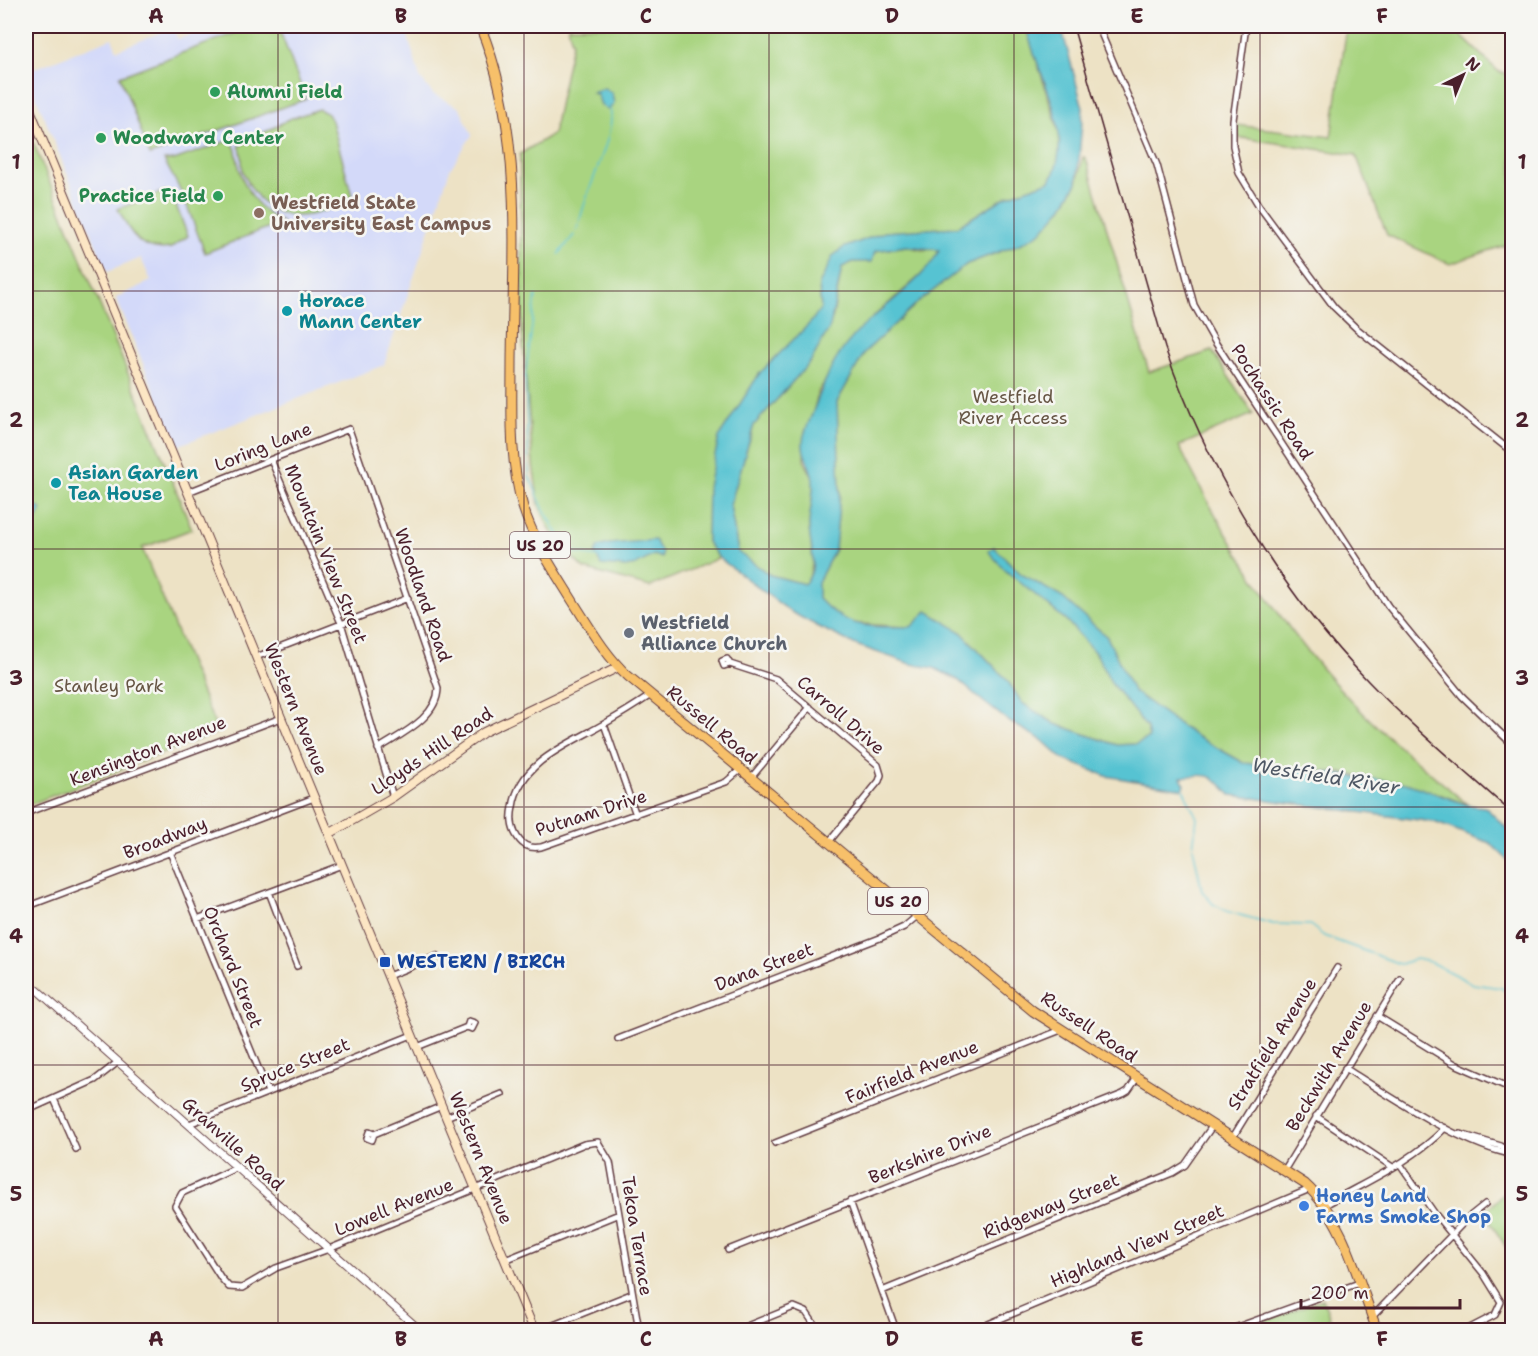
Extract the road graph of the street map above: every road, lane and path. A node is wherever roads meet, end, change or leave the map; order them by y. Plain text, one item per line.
1 (37, 26) edge
2 (480, 26) edge
3 (1098, 26) edge
4 (1246, 26) edge
5 (26, 30) edge
6 (26, 100) edge
7 (349, 429) joint
8 (1512, 452) edge
9 (271, 460) junction
10 (188, 492) junction
11 (408, 598) junction
12 (341, 623) junction
13 (256, 657) junction
14 (730, 664) dead end
15 (619, 667) junction
16 (651, 695) junction
17 (810, 707) junction
18 (281, 717) junction
19 (604, 724) junction
20 (1512, 744) edge
21 (378, 749) junction
22 (740, 770) junction
23 (750, 779) junction
24 (393, 797) junction
25 (314, 798) junction
26 (26, 813) edge
27 (636, 814) junction
28 (329, 834) junction
29 (828, 843) junction
30 (170, 852) junction
31 (342, 865) junction
32 (269, 892) junction
33 (26, 907) edge
34 (917, 916) junction
35 (197, 919) junction
36 (437, 956) dead end
37 (297, 966) dead end
38 (1337, 968) dead end
39 (388, 976) junction
40 (1400, 978) dead end
41 (26, 980) edge
42 (1377, 1016) junction
43 (467, 1027) dead end
44 (1061, 1030) junction
45 (412, 1035) junction
46 (618, 1039) dead end
47 (417, 1047) junction
48 (118, 1062) junction
49 (1345, 1068) junction
50 (1137, 1078) junction
51 (1512, 1089) edge
52 (268, 1092) junction
53 (502, 1094) dead end
54 (54, 1099) junction
55 (441, 1106) junction
56 (26, 1111) edge
57 (1316, 1116) junction
58 (446, 1117) junction
59 (189, 1124) junction
60 (1214, 1125) junction
61 (1445, 1128) junction
62 (374, 1134) dead end
63 (1460, 1134) junction
64 (1233, 1137) junction
65 (775, 1143) dead end
66 (603, 1147) joint
67 (76, 1149) dead end
68 (1400, 1164) junction
69 (1392, 1166) junction
70 (238, 1167) junction
71 (1285, 1169) junction
72 (1311, 1189) junction
73 (476, 1190) junction
74 (850, 1201) junction
75 (1485, 1204) dead end
76 (1325, 1205) junction
77 (618, 1214) junction
78 (1454, 1235) junction
79 (328, 1249) junction
80 (728, 1250) dead end
81 (505, 1260) junction
82 (1359, 1283) junction
83 (882, 1292) junction
84 (631, 1294) junction
85 (1372, 1317) junction
86 (420, 1330) edge
87 (534, 1330) edge
88 (541, 1330) edge
89 (639, 1330) edge
90 (737, 1330) edge
91 (818, 1330) edge
92 (896, 1330) edge
93 (975, 1330) edge
94 (1229, 1330) edge
95 (1377, 1330) edge
96 (1466, 1330) edge

1 - 5 street
2 - 15 main road, Russell Road / US 20
3 - 20 street, Pochassic Road
4 - 8 street
6 - 10 main road, Western Avenue
7 - 9 street, Loring Lane
7 - 11 street, Woodland Road
9 - 10 street, Loring Lane
9 - 12 street, Mountain View Street
10 - 13 main road, Western Avenue
11 - 12 street
11 - 21 street, Woodland Road
12 - 13 street
12 - 21 street, Mountain View Street
13 - 18 main road, Western Avenue
14 - 17 street, Carroll Drive
15 - 16 main road, Russell Road / US 20
15 - 24 main road, Lloyds Hill Road
16 - 19 street, Putnam Drive
16 - 22 main road, Russell Road / US 20
17 - 23 street
17 - 29 street, Carroll Drive
18 - 25 main road, Western Avenue
18 - 26 street, Kensington Avenue
19 - 27 street
19 - 27 street, Putnam Drive
21 - 24 street, Mountain View Street
22 - 23 main road, Russell Road / US 20
22 - 27 street, Putnam Drive
23 - 29 main road, Russell Road / US 20
24 - 28 main road, Lloyds Hill Road
25 - 28 main road, Western Avenue
25 - 30 street, Broadway
28 - 31 main road, Western Avenue
29 - 34 main road, Russell Road / US 20
30 - 33 street, Broadway
30 - 35 street, Orchard Street
31 - 32 street
31 - 39 main road, Western Avenue
32 - 35 street
32 - 37 street
34 - 44 main road, Russell Road / US 20
34 - 46 street, Dana Street
35 - 52 street, Orchard Street
36 - 39 street
38 - 64 street, Stratfield Avenue
39 - 45 main road, Western Avenue
40 - 42 street, Beckwith Avenue
41 - 48 street, Granville Road
42 - 49 street, Beckwith Avenue
42 - 51 street
43 - 47 street
44 - 50 main road, Russell Road / US 20
44 - 65 street, Fairfield Avenue
45 - 47 main road, Western Avenue
45 - 52 street, Spruce Street
47 - 55 main road, Western Avenue
48 - 54 street
48 - 59 street, Granville Road
49 - 57 street, Beckwith Avenue
49 - 61 street
50 - 60 main road, Russell Road / US 20
50 - 74 street, Berkshire Drive
52 - 59 street, Spruce Street
53 - 58 street
54 - 56 street
54 - 67 street
55 - 58 main road, Western Avenue
55 - 62 street
57 - 69 street
57 - 71 street, Beckwith Avenue
58 - 73 main road, Western Avenue
59 - 70 street, Granville Road
60 - 64 main road, Russell Road / US 20
60 - 83 street, Ridgeway Street
61 - 63 street
61 - 68 street
63 - 63 street
64 - 71 main road, Russell Road / US 20
66 - 73 street, Lowell Avenue
66 - 77 street, Tekoa Terrace
68 - 69 street
68 - 78 street
69 - 76 street
70 - 79 street, Granville Road
70 - 79 street, Lowell Avenue
71 - 72 main road, Russell Road / US 20
72 - 76 main road, Russell Road / US 20
72 - 93 street, Highland View Street
73 - 79 street, Lowell Avenue
73 - 81 main road, Western Avenue
74 - 80 street, Berkshire Drive
74 - 83 street
75 - 78 street
76 - 82 main road, US 20
77 - 81 street
77 - 84 street, Tekoa Terrace
78 - 85 street
78 - 96 street
79 - 86 street, Granville Road
81 - 87 main road, Western Avenue
82 - 85 main road, US 20
82 - 94 street
83 - 92 street
84 - 88 street
84 - 89 street, Tekoa Terrace
85 - 95 main road, US 20
90 - 91 street

